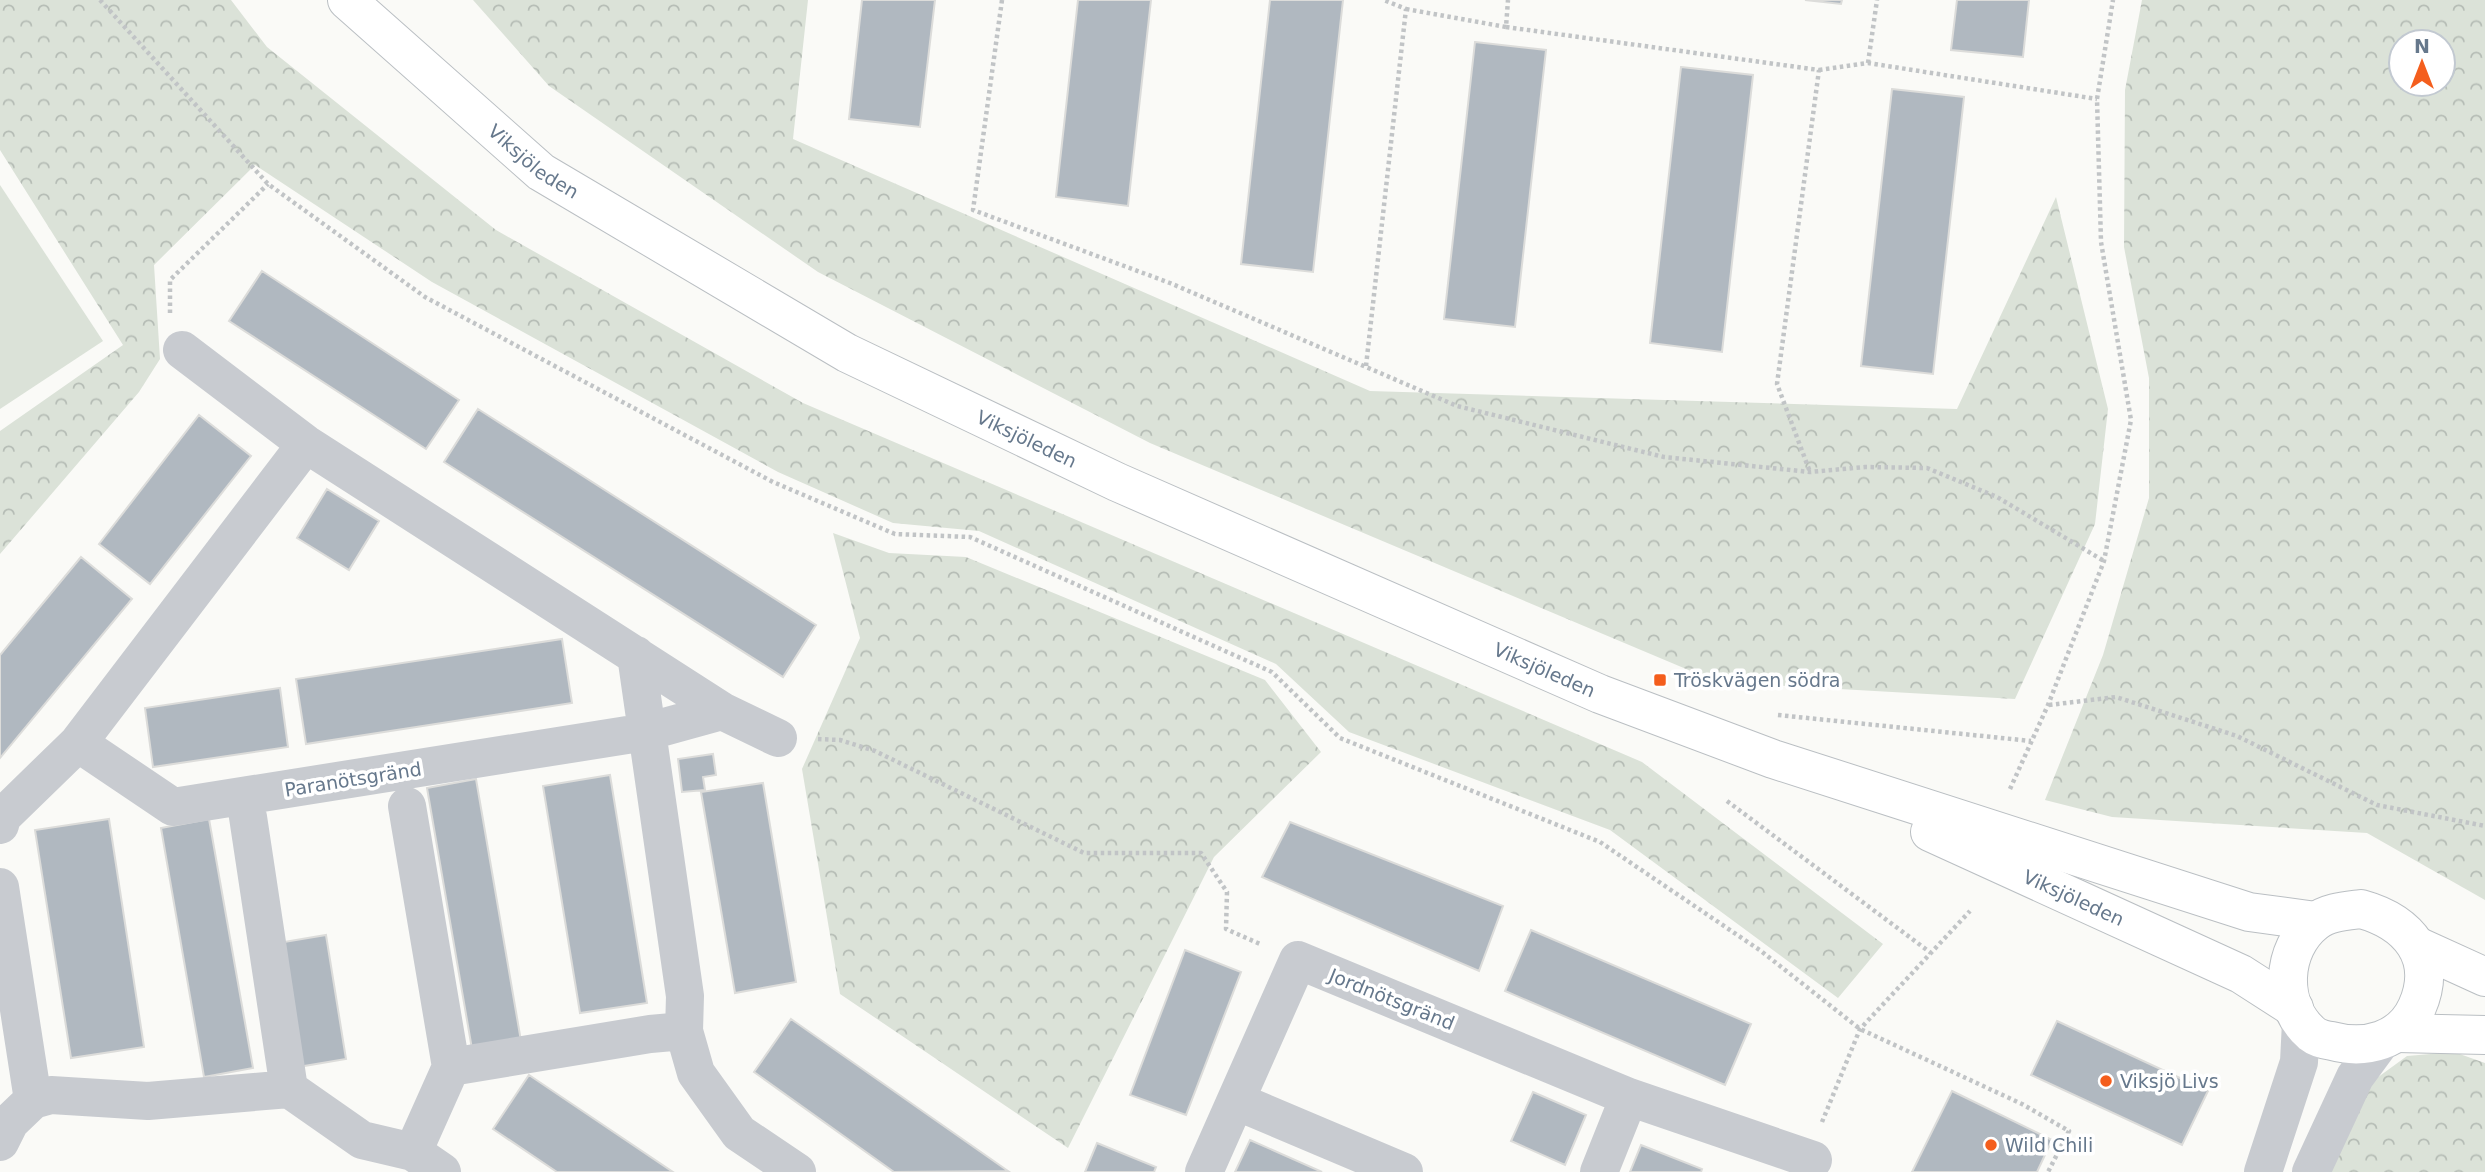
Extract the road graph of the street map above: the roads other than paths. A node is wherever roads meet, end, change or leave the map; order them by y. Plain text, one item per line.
1 (347, 0) edge
2 (182, 350) road end
3 (306, 444) junction
4 (636, 654) junction
5 (723, 711) junction
6 (646, 732) junction
7 (778, 738) road end
8 (78, 743) junction
9 (1773, 759) junction
10 (407, 806) dead end
11 (248, 817) dead end
12 (0, 825) edge
13 (0, 887) edge
14 (2316, 921) junction
15 (2417, 946) junction
16 (2485, 977) edge
17 (2298, 1015) junction
18 (684, 1031) junction
19 (2485, 1035) edge
20 (2388, 1038) junction
21 (13, 1058) edge
22 (451, 1067) junction
23 (289, 1089) junction
24 (1629, 1097) junction
25 (33, 1100) junction
26 (1236, 1101) junction
27 (0, 1142) edge
28 (1813, 1160) road end
29 (427, 1162) edge
30 (0, 1168) edge
31 (6, 1172) edge
32 (797, 1172) edge
33 (1204, 1172) edge
34 (1404, 1172) edge
35 (1598, 1172) edge
36 (2263, 1172) edge
37 (2311, 1172) edge

1 - 9 main road, Viksjöleden
2 - 3 street
3 - 4 street
3 - 8 street
4 - 5 street
4 - 6 street
5 - 6 street, Paranötsgränd
5 - 7 street
6 - 8 street, Paranötsgränd
6 - 18 street
8 - 12 street
9 - 14 main road, Viksjöleden
9 - 17 main road, Viksjöleden
10 - 22 street, Paranötsgränd
11 - 23 street
13 - 21 street
14 - 15 main road
14 - 17 main road
15 - 16 main road
15 - 20 main road
17 - 20 main road
17 - 36 street
18 - 22 street
18 - 32 street
19 - 20 main road
20 - 37 street
21 - 25 street
22 - 29 street
23 - 25 street
23 - 29 street
24 - 26 street, Jordnötsgränd
24 - 28 street, Jordnötsgränd
24 - 35 street
25 - 27 street
26 - 33 street
26 - 34 street
30 - 31 street

